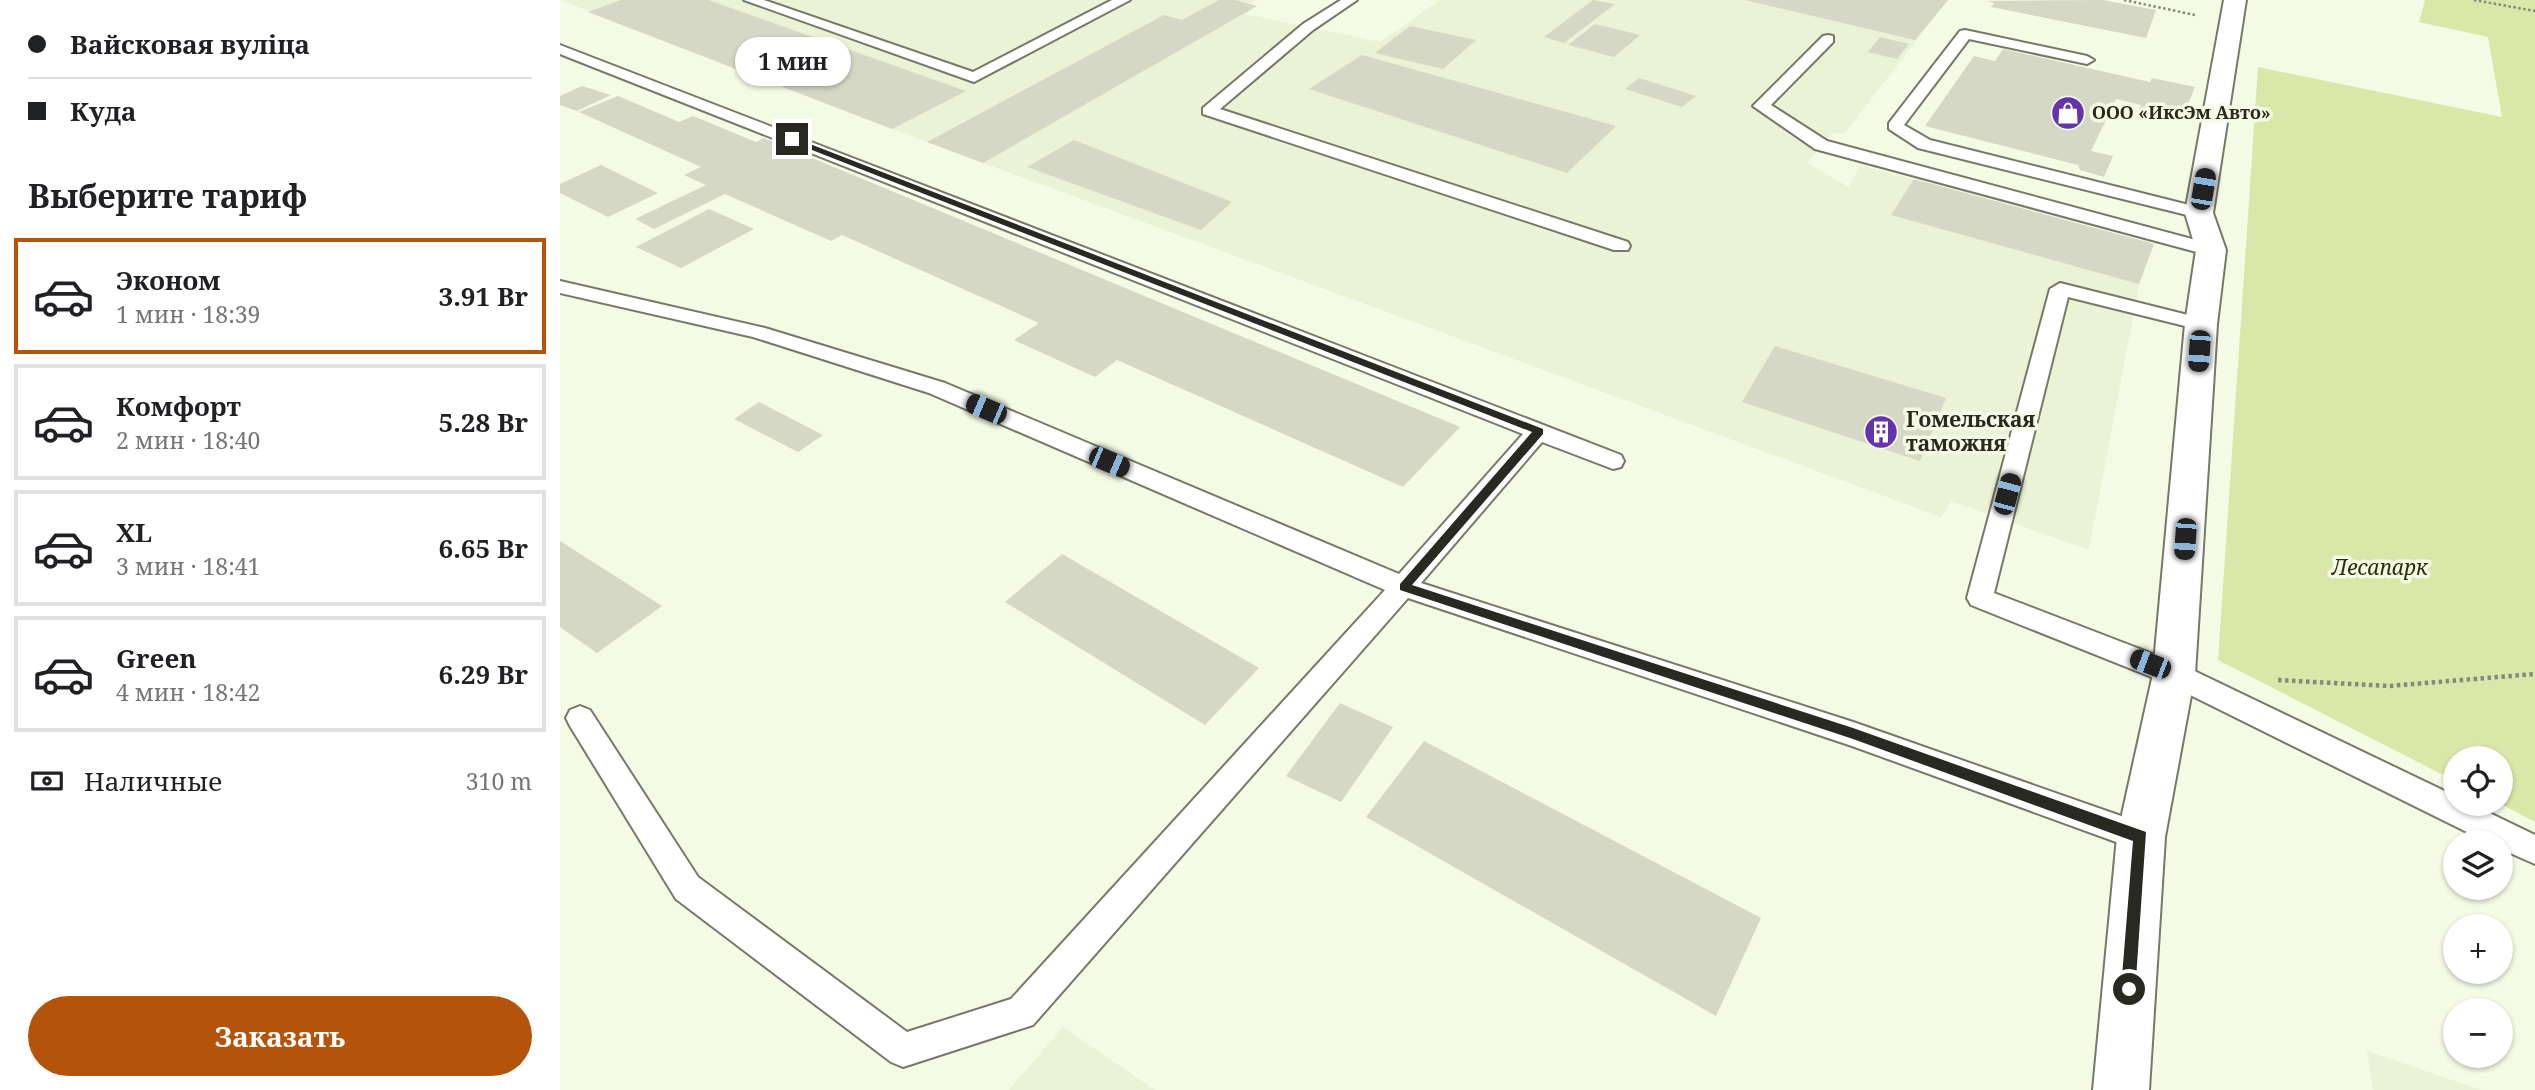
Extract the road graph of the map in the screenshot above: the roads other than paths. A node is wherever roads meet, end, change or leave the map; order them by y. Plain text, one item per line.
1 (751, 0) edge
2 (1123, 0) edge
3 (1350, 0) edge
4 (2233, 11) edge
5 (1828, 38) dead end
6 (560, 49) edge
7 (2087, 60) dead end
8 (2199, 213) junction
9 (1621, 246) dead end
10 (2211, 250) junction
11 (560, 287) edge
12 (2201, 324) junction
13 (1539, 431) junction
14 (1613, 461) dead end
15 (1404, 587) junction
16 (2174, 674) junction
17 (580, 718) dead end
18 (2141, 837) junction
19 (2535, 850) edge
20 (2121, 1090) edge

1 - 2 lane
3 - 9 lane
4 - 8 street
5 - 10 lane
6 - 13 lane
7 - 8 lane
8 - 10 street
10 - 12 street
11 - 15 lane
12 - 16 street
12 - 16 lane
13 - 14 lane
13 - 15 lane
15 - 17 lane
15 - 18 lane
16 - 18 street
16 - 19 lane
18 - 20 street

